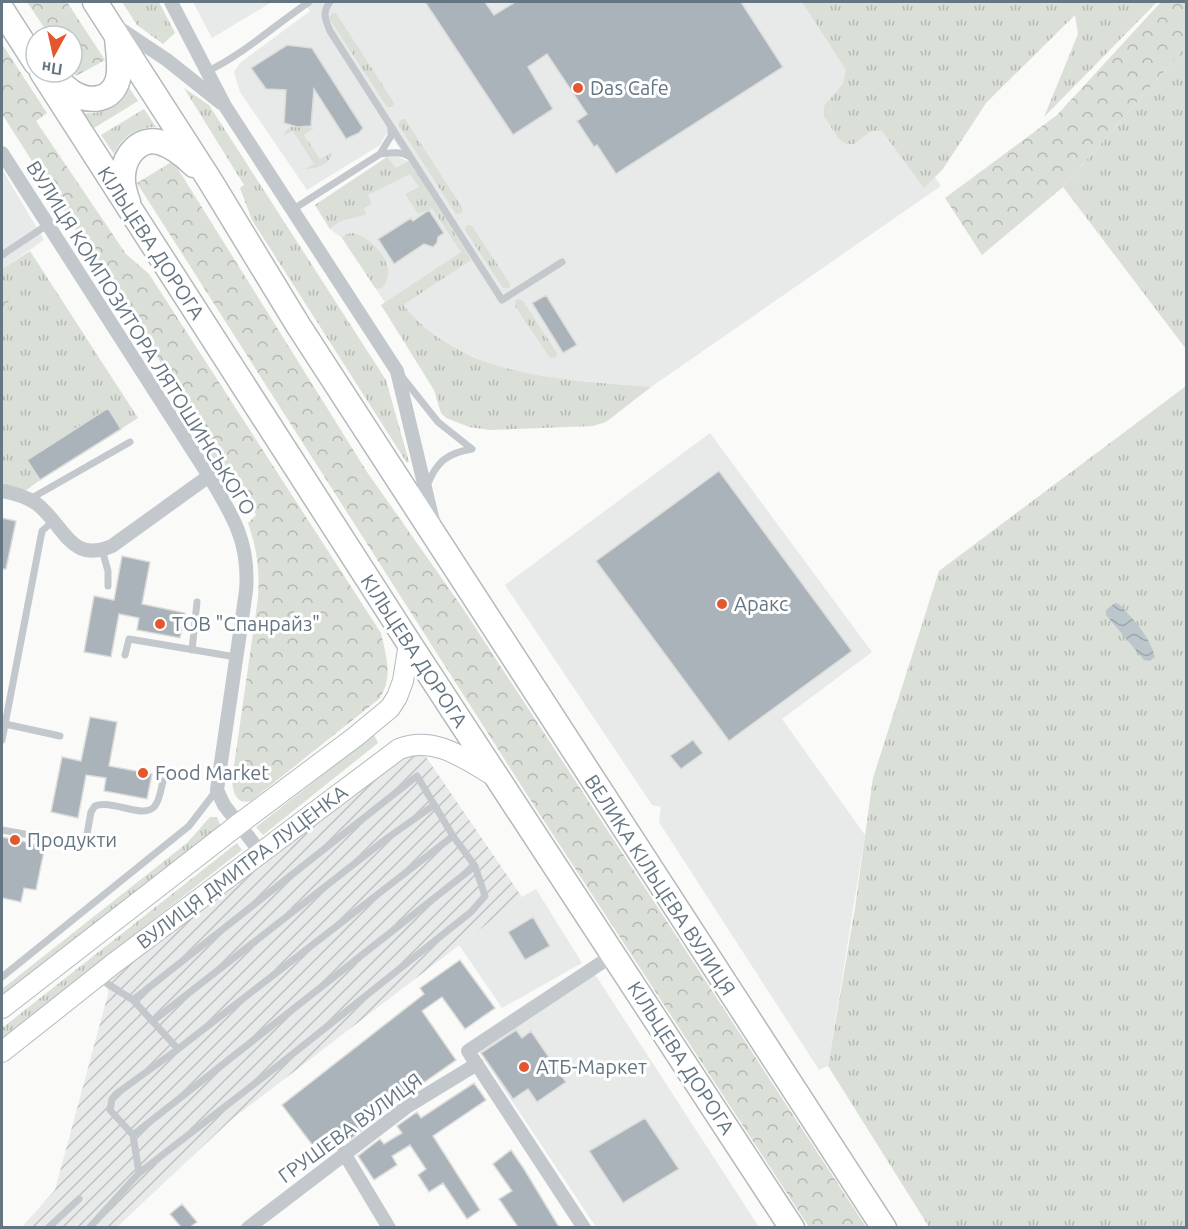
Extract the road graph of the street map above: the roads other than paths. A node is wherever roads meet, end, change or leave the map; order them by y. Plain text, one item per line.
1 (171, 2) edge
2 (309, 2) edge
3 (330, 2) edge
4 (2, 10) edge
5 (106, 18) edge
6 (24, 44) edge
7 (208, 71) junction
8 (50, 84) edge
9 (63, 84) edge
10 (225, 106) junction
11 (391, 127) junction
12 (2, 153) edge
13 (380, 154) junction
14 (411, 157) junction
15 (209, 179) junction
16 (292, 210) junction
17 (134, 218) junction
18 (47, 225) junction
19 (2, 255) edge
20 (562, 262) dead end
21 (397, 371) junction
22 (130, 442) dead end
23 (209, 476) junction
24 (2, 491) edge
25 (425, 491) junction
26 (30, 499) junction
27 (53, 521) junction
28 (438, 541) junction
29 (102, 550) junction
30 (108, 586) dead end
31 (197, 603) dead end
32 (409, 643) junction
33 (192, 650) junction
34 (126, 655) dead end
35 (236, 657) junction
36 (4, 724) junction
37 (60, 736) dead end
38 (2, 740) edge
39 (496, 777) junction
40 (163, 780) dead end
41 (217, 790) junction
42 (434, 805) junction
43 (239, 824) junction
44 (2, 830) edge
45 (453, 836) junction
46 (261, 853) junction
47 (475, 866) junction
48 (613, 955) junction
49 (2, 977) edge
50 (97, 977) junction
51 (133, 1000) junction
52 (2, 1008) edge
53 (153, 1021) junction
54 (178, 1049) junction
55 (2, 1052) edge
56 (477, 1064) junction
57 (133, 1135) junction
58 (344, 1154) junction
59 (138, 1173) junction
60 (79, 1199) dead end
61 (48, 1227) edge
62 (89, 1227) edge
63 (248, 1227) edge
64 (389, 1227) edge
65 (584, 1227) edge
66 (792, 1227) edge
67 (884, 1227) edge

1 - 7 street
2 - 7 lane
3 - 11 lane
4 - 6 highway, КІЛЬЦЕВА ДОРОГА
5 - 9 highway
5 - 10 street
5 - 15 highway
7 - 10 street
8 - 17 highway, КІЛЬЦЕВА ДОРОГА
10 - 16 street
11 - 13 lane
11 - 14 lane
12 - 18 street, ВУЛИЦЯ КОМПОЗИТОРА ЛЯТОШИНСЬКОГО
13 - 14 lane
13 - 16 lane
14 - 20 lane
15 - 17 highway
15 - 28 highway
16 - 21 street
17 - 32 highway, КІЛЬЦЕВА ДОРОГА
18 - 19 lane
18 - 23 street, ВУЛИЦЯ КОМПОЗИТОРА ЛЯТОШИНСЬКОГО
21 - 25 street
21 - 25 lane
22 - 26 lane
23 - 29 street
23 - 35 street, ВУЛИЦЯ КОМПОЗИТОРА ЛЯТОШИНСЬКОГО
24 - 26 street
25 - 28 street
26 - 27 street
27 - 29 street
27 - 36 lane
28 - 67 highway, ВЕЛИКА КІЛЬЦЕВА ВУЛИЦЯ
29 - 30 lane
31 - 33 lane
32 - 39 highway, КІЛЬЦЕВА ДОРОГА
32 - 43 main road, ВУЛИЦЯ ДМИТРА ЛУЦЕНКА
33 - 34 lane
33 - 35 lane
35 - 41 street, ВУЛИЦЯ КОМПОЗИТОРА ЛЯТОШИНСЬКОГО
36 - 37 lane
36 - 38 lane
39 - 46 main road, ВУЛИЦЯ ДМИТРА ЛУЦЕНКА
39 - 48 highway, КІЛЬЦЕВА ДОРОГА
40 - 44 lane
41 - 43 street
41 - 49 lane
42 - 45 lane
42 - 51 lane
42 - 53 lane
43 - 46 street
43 - 52 main road, ВУЛИЦЯ ДМИТРА ЛУЦЕНКА
45 - 47 lane
45 - 54 lane
46 - 50 main road, ВУЛИЦЯ ДМИТРА ЛУЦЕНКА
47 - 57 lane
47 - 59 lane
48 - 56 street
48 - 66 highway, КІЛЬЦЕВА ДОРОГА
50 - 51 lane
50 - 55 main road, ВУЛИЦЯ ДМИТРА ЛУЦЕНКА
51 - 53 lane
53 - 54 lane
54 - 57 lane
56 - 58 street, ГРУШЕВА ВУЛИЦЯ
56 - 65 street
57 - 59 lane
58 - 63 street, ГРУШЕВА ВУЛИЦЯ
58 - 64 street
59 - 62 lane
60 - 61 lane

